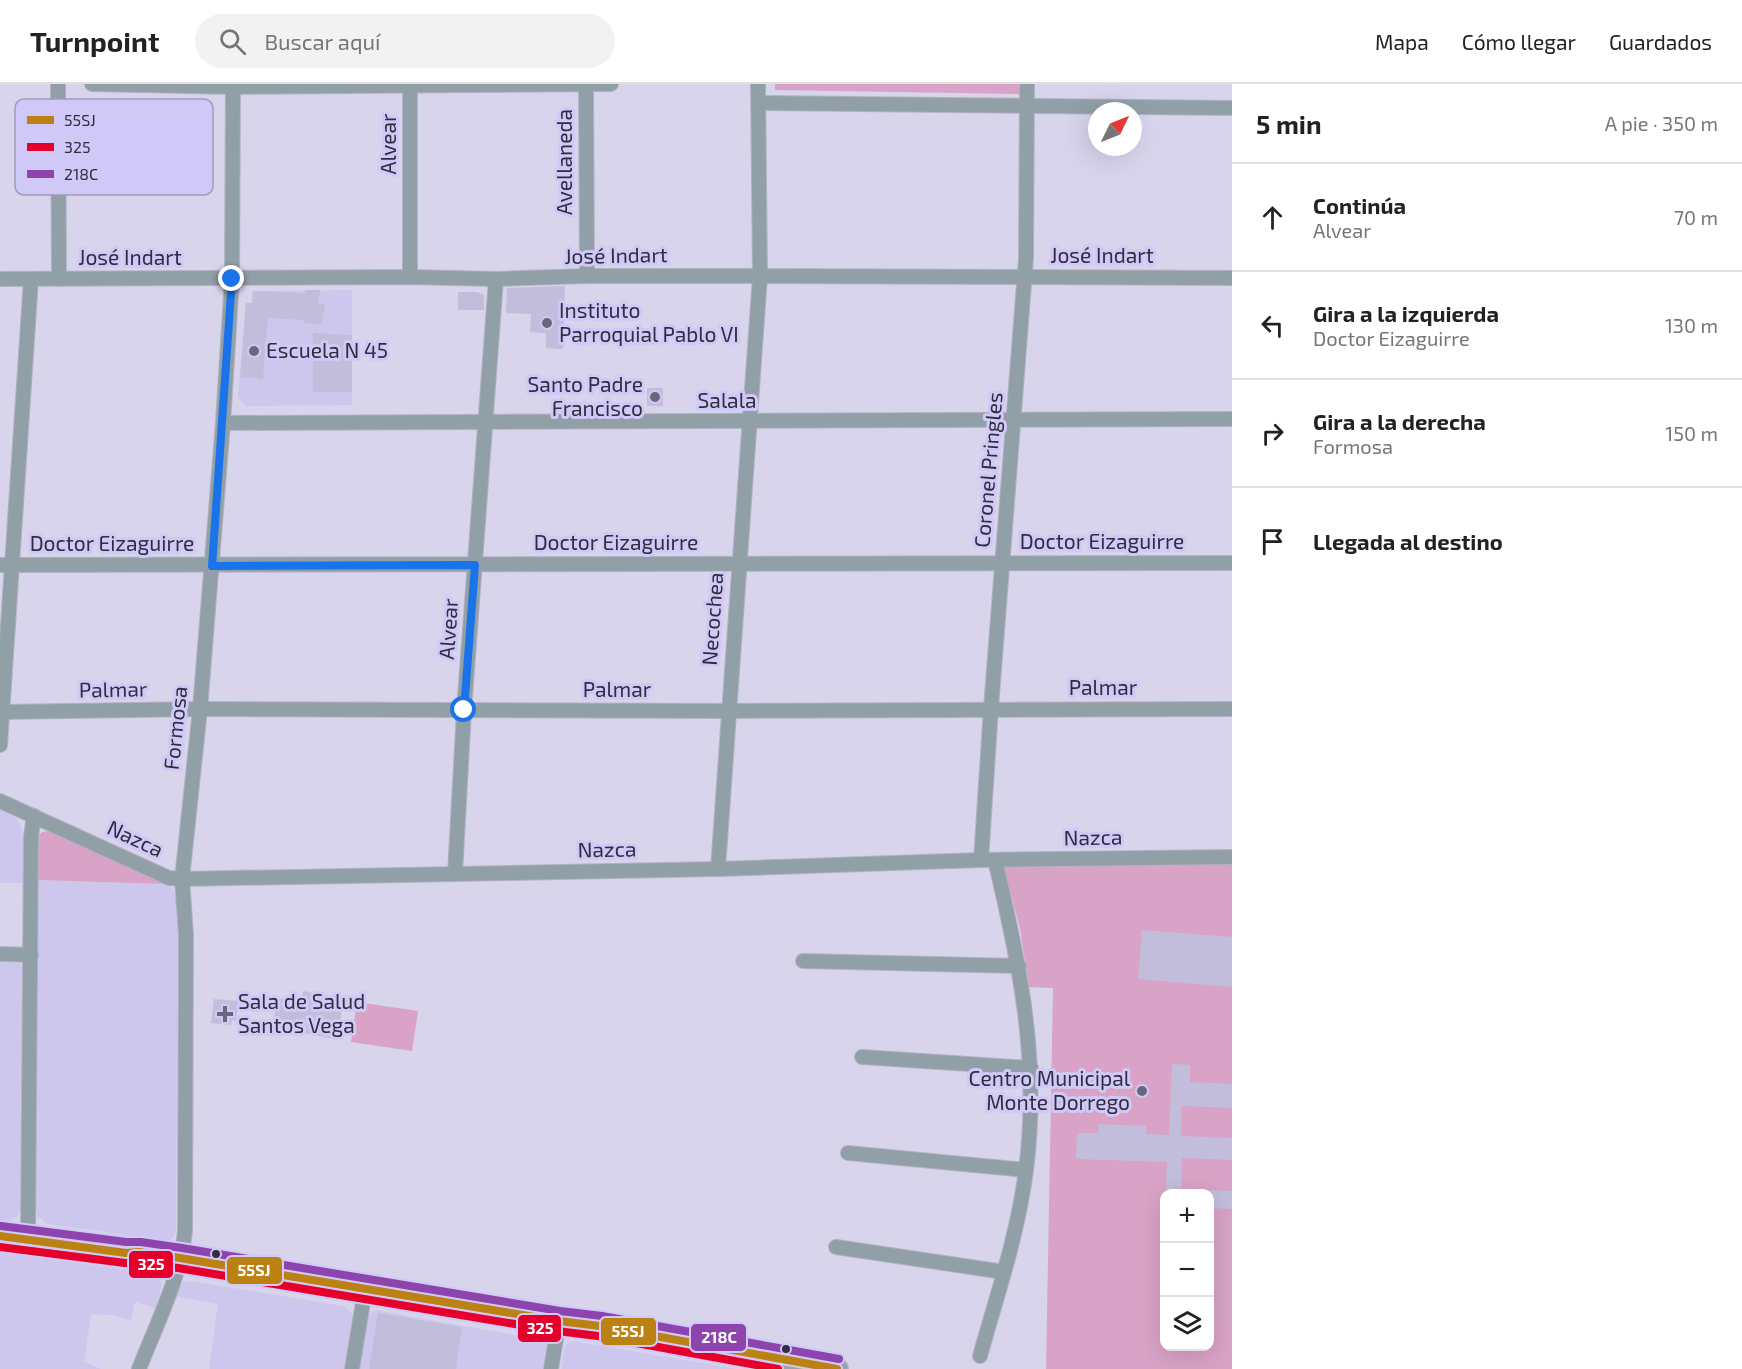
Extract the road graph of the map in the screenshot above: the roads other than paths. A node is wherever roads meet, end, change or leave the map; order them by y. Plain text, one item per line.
1 (58, 84) edge
2 (92, 84) edge
3 (410, 84) edge
4 (586, 84) edge
5 (611, 84) edge
6 (758, 84) edge
7 (1027, 84) edge
8 (233, 85) edge
9 (58, 99) edge
10 (759, 103) junction
11 (1027, 104) junction
12 (1232, 108) edge
13 (59, 195) edge
14 (587, 276) junction
15 (760, 276) junction
16 (411, 277) junction
17 (1025, 277) junction
18 (1232, 278) edge
19 (0, 279) edge
20 (31, 279) junction
21 (59, 279) junction
22 (232, 279) junction
23 (496, 279) junction
24 (1232, 419) edge
25 (1014, 420) junction
26 (486, 421) junction
27 (751, 422) junction
28 (223, 423) junction
29 (1232, 562) edge
30 (738, 563) junction
31 (1002, 563) junction
32 (6, 565) edge
33 (475, 565) junction
34 (212, 566) junction
35 (991, 708) junction
36 (200, 709) junction
37 (1232, 709) edge
38 (464, 710) junction
39 (728, 711) junction
40 (2, 712) junction
41 (0, 745) edge
42 (0, 801) edge
43 (34, 816) junction
44 (1232, 857) edge
45 (988, 860) junction
46 (718, 869) junction
47 (455, 874) junction
48 (182, 879) junction
49 (0, 954) edge
50 (31, 955) junction
51 (803, 961) dead end
52 (1019, 966) junction
53 (862, 1057) dead end
54 (1031, 1068) junction
55 (848, 1153) dead end
56 (1026, 1170) junction
57 (0, 1236) edge
58 (28, 1240) junction
59 (836, 1247) dead end
60 (180, 1258) junction
61 (1004, 1272) junction
62 (365, 1290) junction
63 (559, 1321) junction
64 (980, 1356) dead end
65 (756, 1362) edge
66 (139, 1369) edge
67 (352, 1369) edge
68 (551, 1369) edge
69 (837, 1369) edge

1 - 9 street
2 - 8 street
3 - 4 street
3 - 8 street
3 - 16 street, Alvear
4 - 5 street
4 - 14 street, Avellaneda
6 - 10 street, Necochea
7 - 11 street, Coronel Pringles
8 - 22 street, Formosa
10 - 11 street
10 - 15 street, Necochea
11 - 12 street
11 - 17 street, Coronel Pringles
13 - 21 street
14 - 15 street, José Indart
14 - 23 street, José Indart
15 - 17 street, José Indart
15 - 27 street, Necochea
16 - 22 street, José Indart
16 - 23 street, José Indart
17 - 18 street, José Indart
17 - 25 street, Coronel Pringles
19 - 20 street, José Indart
20 - 21 street, José Indart
20 - 32 street
21 - 22 street, José Indart
22 - 28 street, Formosa
23 - 26 street, Alvear
24 - 25 street, Salala
25 - 27 street, Salala
25 - 31 street, Coronel Pringles
26 - 27 street, Salala
26 - 28 street, Salala
26 - 33 street, Alvear
27 - 30 street, Necochea
28 - 34 street, Formosa
29 - 31 street, Doctor Eizaguirre
30 - 31 street, Doctor Eizaguirre
30 - 33 street, Doctor Eizaguirre
30 - 39 street, Necochea
31 - 35 street, Coronel Pringles
32 - 34 street, Doctor Eizaguirre
32 - 40 street
33 - 34 street, Doctor Eizaguirre
33 - 38 street, Alvear
34 - 36 street, Formosa
35 - 37 street, Palmar
35 - 39 street, Palmar
35 - 45 street, Coronel Pringles
36 - 38 street, Palmar
36 - 40 street, Palmar
36 - 48 street, Formosa
38 - 39 street, Palmar
38 - 47 street, Alvear
39 - 46 street, Necochea
40 - 41 street
42 - 43 street, Nazca
43 - 48 street, Nazca
43 - 50 street
44 - 45 street, Nazca
45 - 46 street, Nazca
45 - 52 street, Coronel Pringles
46 - 47 street, Nazca
47 - 48 street, Nazca
48 - 60 street, Formosa
49 - 50 street
50 - 58 street
51 - 52 street
52 - 54 street, Coronel Pringles
53 - 54 street
54 - 56 street, Coronel Pringles
55 - 56 street
56 - 61 street, Coronel Pringles
57 - 58 highway
58 - 60 highway
59 - 61 street
60 - 62 highway
60 - 66 street, Formosa
61 - 64 street, Coronel Pringles
62 - 63 highway
62 - 67 street
63 - 65 highway
63 - 68 street
65 - 69 highway

